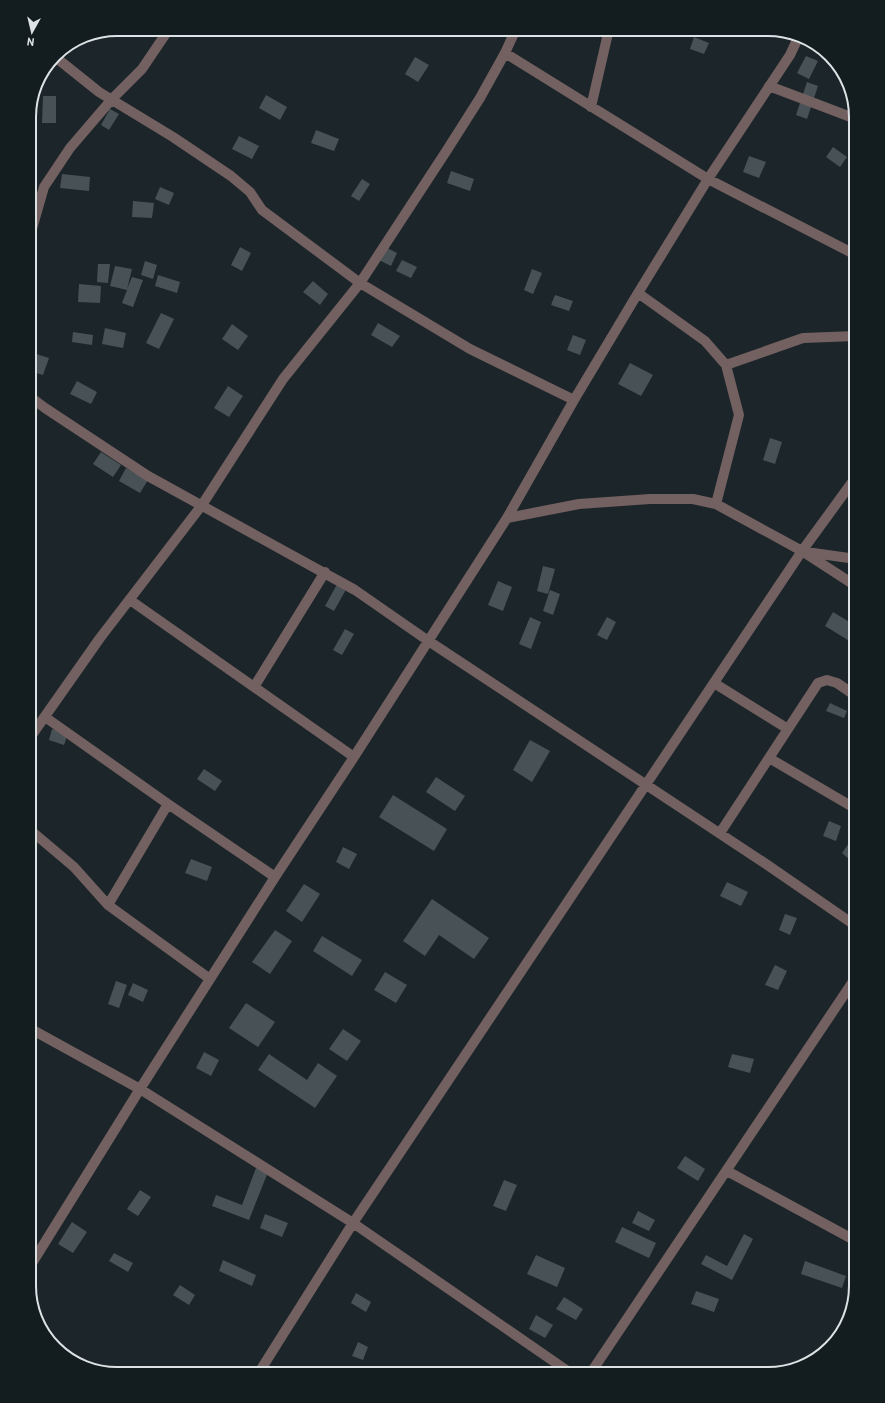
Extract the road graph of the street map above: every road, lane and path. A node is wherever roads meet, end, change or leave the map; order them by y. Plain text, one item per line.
1 (164, 36) edge
2 (513, 36) edge
3 (607, 36) edge
4 (796, 41) edge
5 (505, 53) junction
6 (60, 60) edge
7 (769, 86) junction
8 (112, 99) junction
9 (591, 107) junction
10 (849, 116) edge
11 (708, 179) junction
12 (36, 202) edge
13 (849, 251) edge
14 (360, 283) junction
15 (638, 293) junction
16 (849, 336) edge
17 (726, 365) junction
18 (574, 400) junction
19 (36, 401) edge
20 (849, 486) edge
21 (716, 504) junction
22 (202, 505) junction
23 (507, 518) junction
24 (802, 551) junction
25 (849, 558) edge
26 (325, 572) junction
27 (849, 581) edge
28 (130, 600) junction
29 (427, 640) junction
30 (714, 683) junction
31 (254, 687) junction
32 (849, 691) edge
33 (45, 717) junction
34 (36, 729) edge
35 (788, 729) junction
36 (354, 757) junction
37 (769, 758) junction
38 (646, 784) junction
39 (168, 804) junction
40 (849, 805) edge
41 (720, 833) junction
42 (36, 835) edge
43 (275, 877) junction
44 (108, 904) junction
45 (849, 921) edge
46 (210, 979) junction
47 (849, 988) edge
48 (36, 1032) edge
49 (140, 1090) junction
50 (727, 1171) junction
51 (353, 1223) junction
52 (849, 1237) edge
53 (36, 1257) edge
54 (262, 1367) edge
55 (562, 1367) edge
56 (595, 1367) edge

1 - 8 street
2 - 5 street
3 - 9 street
4 - 7 street
5 - 9 street
5 - 14 street
6 - 8 street
7 - 10 street
7 - 11 street
8 - 12 street
8 - 14 street
9 - 11 street
11 - 13 street
11 - 15 street
14 - 18 street
14 - 22 street
15 - 17 street
15 - 18 street
16 - 17 street
17 - 21 street
18 - 23 street
19 - 22 street
20 - 24 street
21 - 23 street
21 - 24 street
22 - 26 street
22 - 28 street
23 - 29 street
24 - 25 street
24 - 27 street
24 - 30 street
26 - 29 street
26 - 31 street
28 - 31 street
28 - 33 street
29 - 36 street
29 - 38 street
30 - 35 street
30 - 38 street
31 - 36 street
32 - 35 street
33 - 34 street
33 - 39 street
35 - 37 street
36 - 43 street
37 - 40 street
37 - 41 street
38 - 41 street
38 - 51 street
39 - 43 street
39 - 44 street
41 - 45 street
42 - 44 street
43 - 46 street
44 - 46 street
46 - 49 street
47 - 50 street
48 - 49 street
49 - 51 street
49 - 53 street
50 - 52 street
50 - 56 street
51 - 54 street
51 - 55 street

